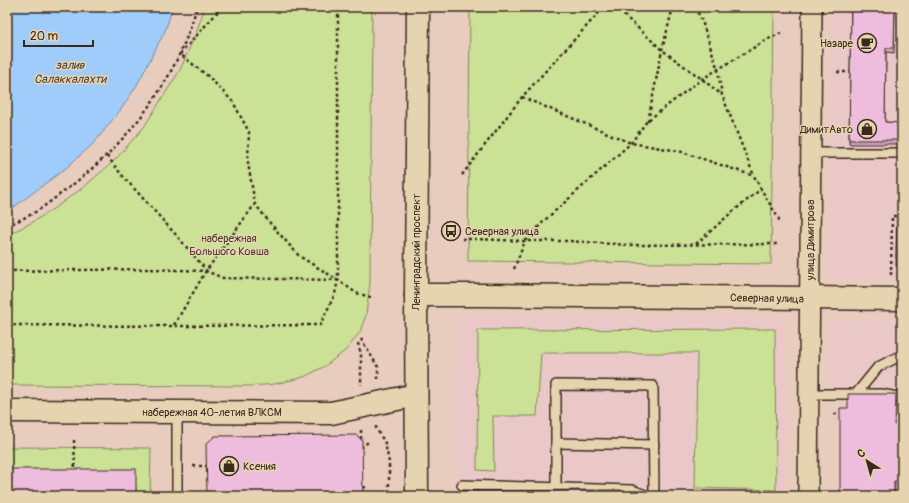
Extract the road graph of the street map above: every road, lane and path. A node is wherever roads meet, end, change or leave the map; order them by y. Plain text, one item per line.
1 (197, 7) edge
2 (222, 7) edge
3 (338, 7) edge
4 (418, 7) edge
5 (604, 7) edge
6 (614, 7) edge
7 (673, 7) edge
8 (695, 7) edge
9 (812, 7) edge
10 (781, 33) dead end
11 (662, 50) junction
12 (180, 54) junction
13 (718, 70) junction
14 (837, 72) dead end
15 (850, 72) edge
16 (702, 79) junction
17 (722, 95) junction
18 (522, 97) junction
19 (647, 121) junction
20 (631, 143) junction
21 (811, 153) junction
22 (902, 153) edge
23 (107, 156) junction
24 (462, 175) dead end
25 (754, 176) junction
26 (761, 189) junction
27 (255, 204) junction
28 (902, 216) edge
29 (780, 221) dead end
30 (7, 226) edge
31 (462, 239) dead end
32 (525, 241) junction
33 (780, 244) dead end
34 (696, 245) junction
35 (514, 269) dead end
36 (7, 271) edge
37 (206, 271) junction
38 (891, 275) dead end
39 (338, 280) junction
40 (416, 295) junction
41 (374, 298) dead end
42 (810, 299) junction
43 (902, 299) edge
44 (7, 325) edge
45 (174, 326) junction
46 (902, 355) edge
47 (809, 394) junction
48 (856, 394) junction
49 (416, 395) junction
50 (902, 398) edge
51 (7, 411) edge
52 (177, 412) junction
53 (834, 414) dead end
54 (848, 415) edge
55 (74, 440) dead end
56 (368, 442) dead end
57 (556, 443) junction
58 (654, 445) junction
59 (359, 450) edge
60 (195, 466) dead end
61 (206, 466) edge
62 (75, 478) edge
63 (462, 485) dead end
64 (363, 487) edge
65 (556, 487) junction
66 (369, 488) dead end
67 (178, 496) edge
68 (417, 496) edge
69 (648, 496) edge
70 (654, 496) edge
71 (808, 496) edge

1 - 12 path
2 - 12 path
3 - 39 path
4 - 40 main road, Ленинградский проспект
5 - 18 path
6 - 11 path
7 - 11 path
8 - 13 path
9 - 21 street, улица Димитрова
10 - 13 path
11 - 16 path
11 - 19 path
12 - 23 path
12 - 27 path
13 - 16 path
13 - 17 path
14 - 15 path
16 - 17 path
16 - 19 path
17 - 25 path
18 - 20 path
18 - 24 path
19 - 20 path
20 - 25 path
20 - 32 path
21 - 22 lane
21 - 42 street, улица Димитрова
23 - 30 path
23 - 37 path
25 - 26 path
26 - 29 path
26 - 34 path
27 - 37 path
27 - 39 path
28 - 38 path
31 - 32 path
32 - 34 path
32 - 35 path
33 - 34 path
36 - 37 path
37 - 39 path
37 - 45 path
39 - 41 path
39 - 45 path
40 - 42 main road, Северная улица
40 - 49 main road, Ленинградский проспект
42 - 43 main road, Северная улица
42 - 47 street, улица Димитрова
44 - 45 path
46 - 48 lane
47 - 48 lane
47 - 71 street, улица Димитрова
48 - 50 lane
49 - 52 main road, набережная 40-летия ВЛКСМ
49 - 68 main road, Ленинградский проспект
51 - 52 main road, набережная 40-летия ВЛКСМ
52 - 67 lane
53 - 54 path
55 - 62 path
56 - 59 path
57 - 58 lane
57 - 58 lane
57 - 65 lane
58 - 70 lane
60 - 61 path
63 - 65 lane
64 - 66 path
65 - 69 lane

